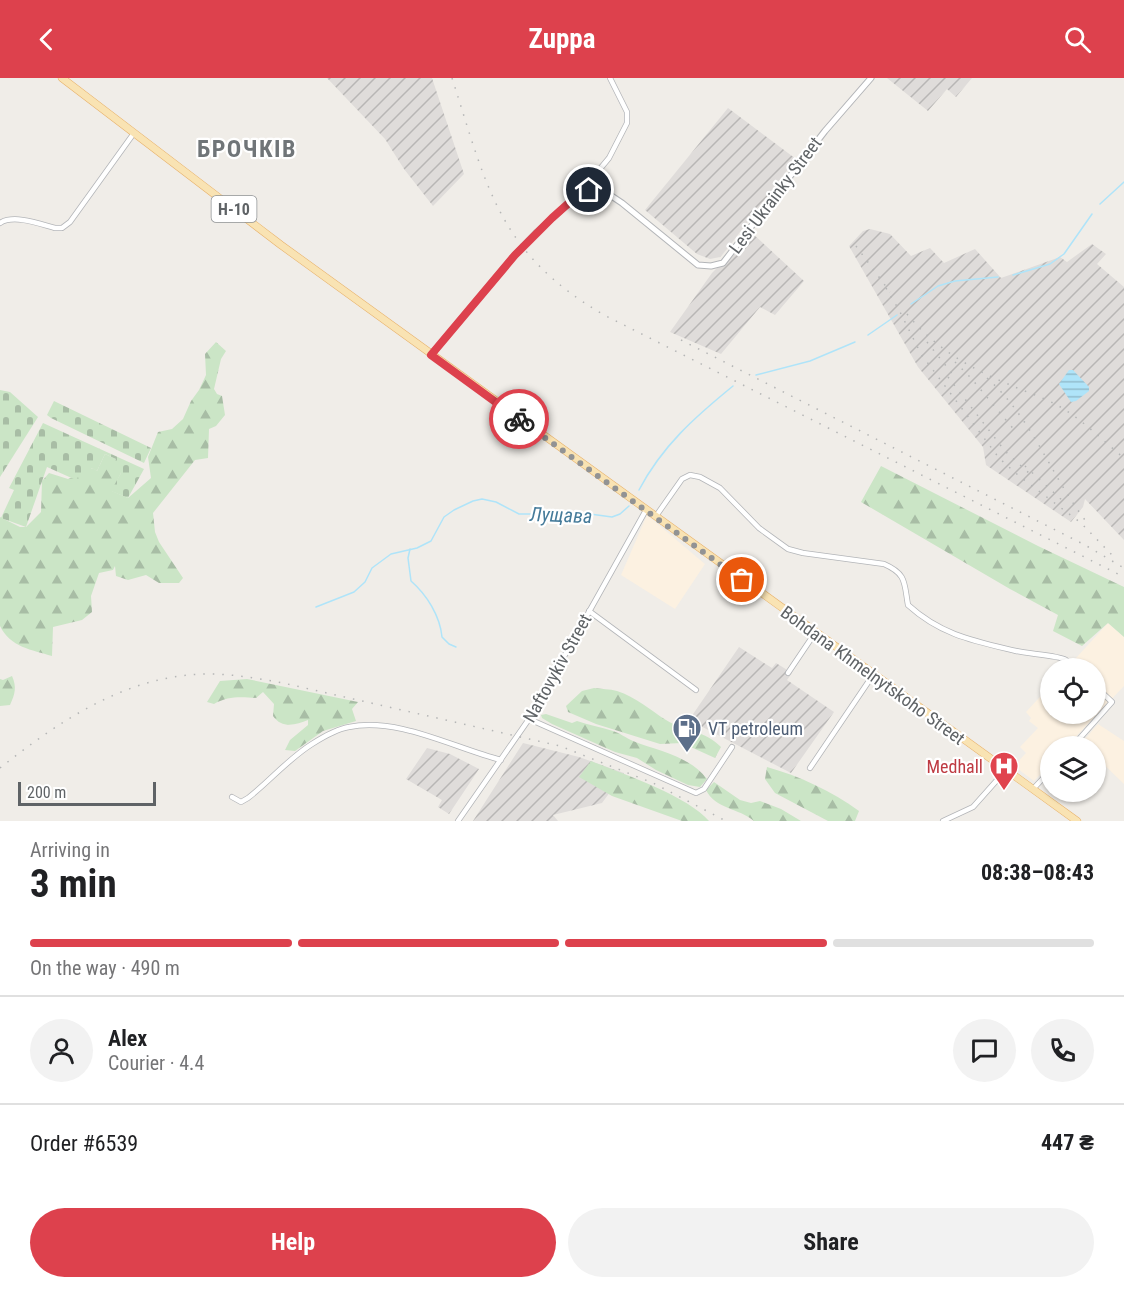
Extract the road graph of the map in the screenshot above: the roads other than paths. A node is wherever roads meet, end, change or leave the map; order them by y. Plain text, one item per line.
1 (62, 78) edge
2 (610, 78) edge
3 (871, 78) edge
4 (134, 133) junction
5 (589, 190) junction
6 (0, 223) edge
7 (431, 355) junction
8 (646, 510) junction
9 (656, 516) junction
10 (589, 611) junction
11 (815, 633) junction
12 (1064, 658) edge
13 (788, 673) dead end
14 (873, 675) junction
15 (696, 690) dead end
16 (1106, 696) edge
17 (1106, 709) edge
18 (529, 719) junction
19 (1092, 724) edge
20 (1082, 736) edge
21 (732, 747) dead end
22 (501, 760) junction
23 (810, 768) dead end
24 (1006, 770) junction
25 (1040, 782) edge
26 (1033, 789) junction
27 (232, 797) dead end
28 (458, 821) edge
29 (943, 821) edge
30 (1077, 821) edge

1 - 4 main road, Н-10
2 - 5 street
3 - 5 street, Lesi Ukrainky Street
4 - 6 street
4 - 7 main road, Bohdana Khmelnytskoho Street / Н-10
5 - 7 street, bridge
7 - 8 main road, Bohdana Khmelnytskoho Street / Н-10
8 - 9 main road, Bohdana Khmelnytskoho Street / Н-10
8 - 10 street, Naftovykiv Street
9 - 11 main road, Bohdana Khmelnytskoho Street / Н-10
9 - 12 street
10 - 15 street
10 - 18 street, Naftovykiv Street
11 - 13 street
11 - 14 main road, Bohdana Khmelnytskoho Street / Н-10
14 - 23 street
14 - 24 main road, Bohdana Khmelnytskoho Street / Н-10
16 - 17 street
18 - 21 street
18 - 22 street, Naftovykiv Street
19 - 20 street
22 - 27 street
22 - 28 street, Naftovykiv Street
24 - 26 main road, Bohdana Khmelnytskoho Street / Н-10
24 - 29 street
25 - 26 street
26 - 30 main road, Bohdana Khmelnytskoho Street / Н-10

